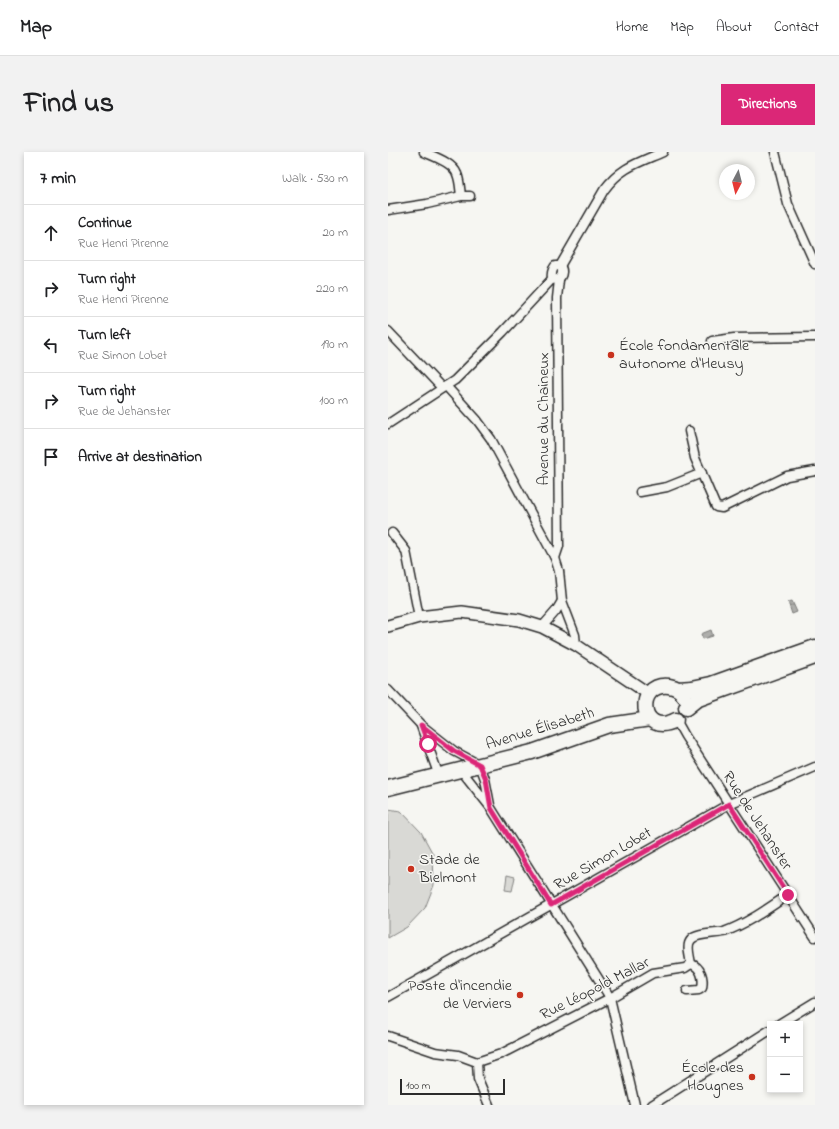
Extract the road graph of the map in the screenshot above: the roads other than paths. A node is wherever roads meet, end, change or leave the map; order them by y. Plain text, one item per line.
1 (424, 152) edge
2 (663, 152) edge
3 (775, 152) edge
4 (441, 155) edge
5 (461, 196) junction
6 (470, 196) dead end
7 (388, 210) edge
8 (815, 264) edge
9 (556, 279) junction
10 (388, 331) edge
11 (815, 337) edge
12 (712, 341) dead end
13 (444, 387) junction
14 (388, 424) edge
15 (689, 431) dead end
16 (815, 471) edge
17 (702, 473) junction
18 (640, 492) dead end
19 (392, 533) dead end
20 (555, 558) junction
21 (562, 601) junction
22 (419, 617) junction
23 (388, 626) edge
24 (542, 627) junction
25 (576, 645) junction
26 (815, 647) edge
27 (815, 657) edge
28 (678, 688) junction
29 (388, 690) edge
30 (647, 698) junction
31 (650, 720) junction
32 (676, 720) joint
33 (421, 725) junction
34 (609, 725) junction
35 (480, 765) junction
36 (815, 767) edge
37 (461, 770) junction
38 (439, 776) junction
39 (388, 788) edge
40 (729, 804) junction
41 (491, 808) junction
42 (788, 895) junction
43 (551, 905) junction
44 (815, 937) edge
45 (691, 964) junction
46 (687, 991) dead end
47 (388, 997) edge
48 (610, 998) junction
49 (815, 1002) edge
50 (784, 1021) edge
51 (767, 1032) edge
52 (388, 1036) edge
53 (478, 1062) junction
54 (489, 1105) edge
55 (635, 1105) edge
56 (652, 1105) edge

1 - 4 street
2 - 9 street
3 - 8 street
4 - 5 street
5 - 6 street
5 - 7 street
9 - 13 street
9 - 20 street, Avenue du Chaineux
10 - 13 street
11 - 12 street
13 - 14 street
13 - 20 street
15 - 17 street
16 - 17 street
17 - 18 street
19 - 22 street
20 - 21 street
21 - 24 street
21 - 25 street
22 - 23 street
22 - 24 street
24 - 25 street
25 - 30 street
26 - 28 highway
27 - 28 highway
28 - 30 highway, Avenue Élisabeth
29 - 33 street
30 - 31 highway
30 - 34 highway, Avenue Élisabeth
31 - 32 highway, Avenue Élisabeth
31 - 34 highway, Avenue Élisabeth
32 - 40 street, Rue de Jehanster
33 - 35 street
33 - 38 street
34 - 35 highway, Avenue Élisabeth
35 - 37 highway, Avenue Élisabeth
35 - 41 street
36 - 40 street, Rue Simon Lobet
37 - 38 highway, Avenue Élisabeth
37 - 41 street
38 - 39 highway, Avenue Élisabeth
40 - 42 street, Rue de Jehanster
40 - 43 street, Rue Simon Lobet
41 - 43 street
42 - 44 street, Rue de Jehanster
42 - 45 street
43 - 47 street, Rue Simon Lobet
43 - 48 street
45 - 46 street
45 - 48 street, Rue Léopold Mallar
48 - 53 street, Rue Léopold Mallar
48 - 55 street
49 - 50 street
51 - 56 street
52 - 53 street
53 - 54 street

